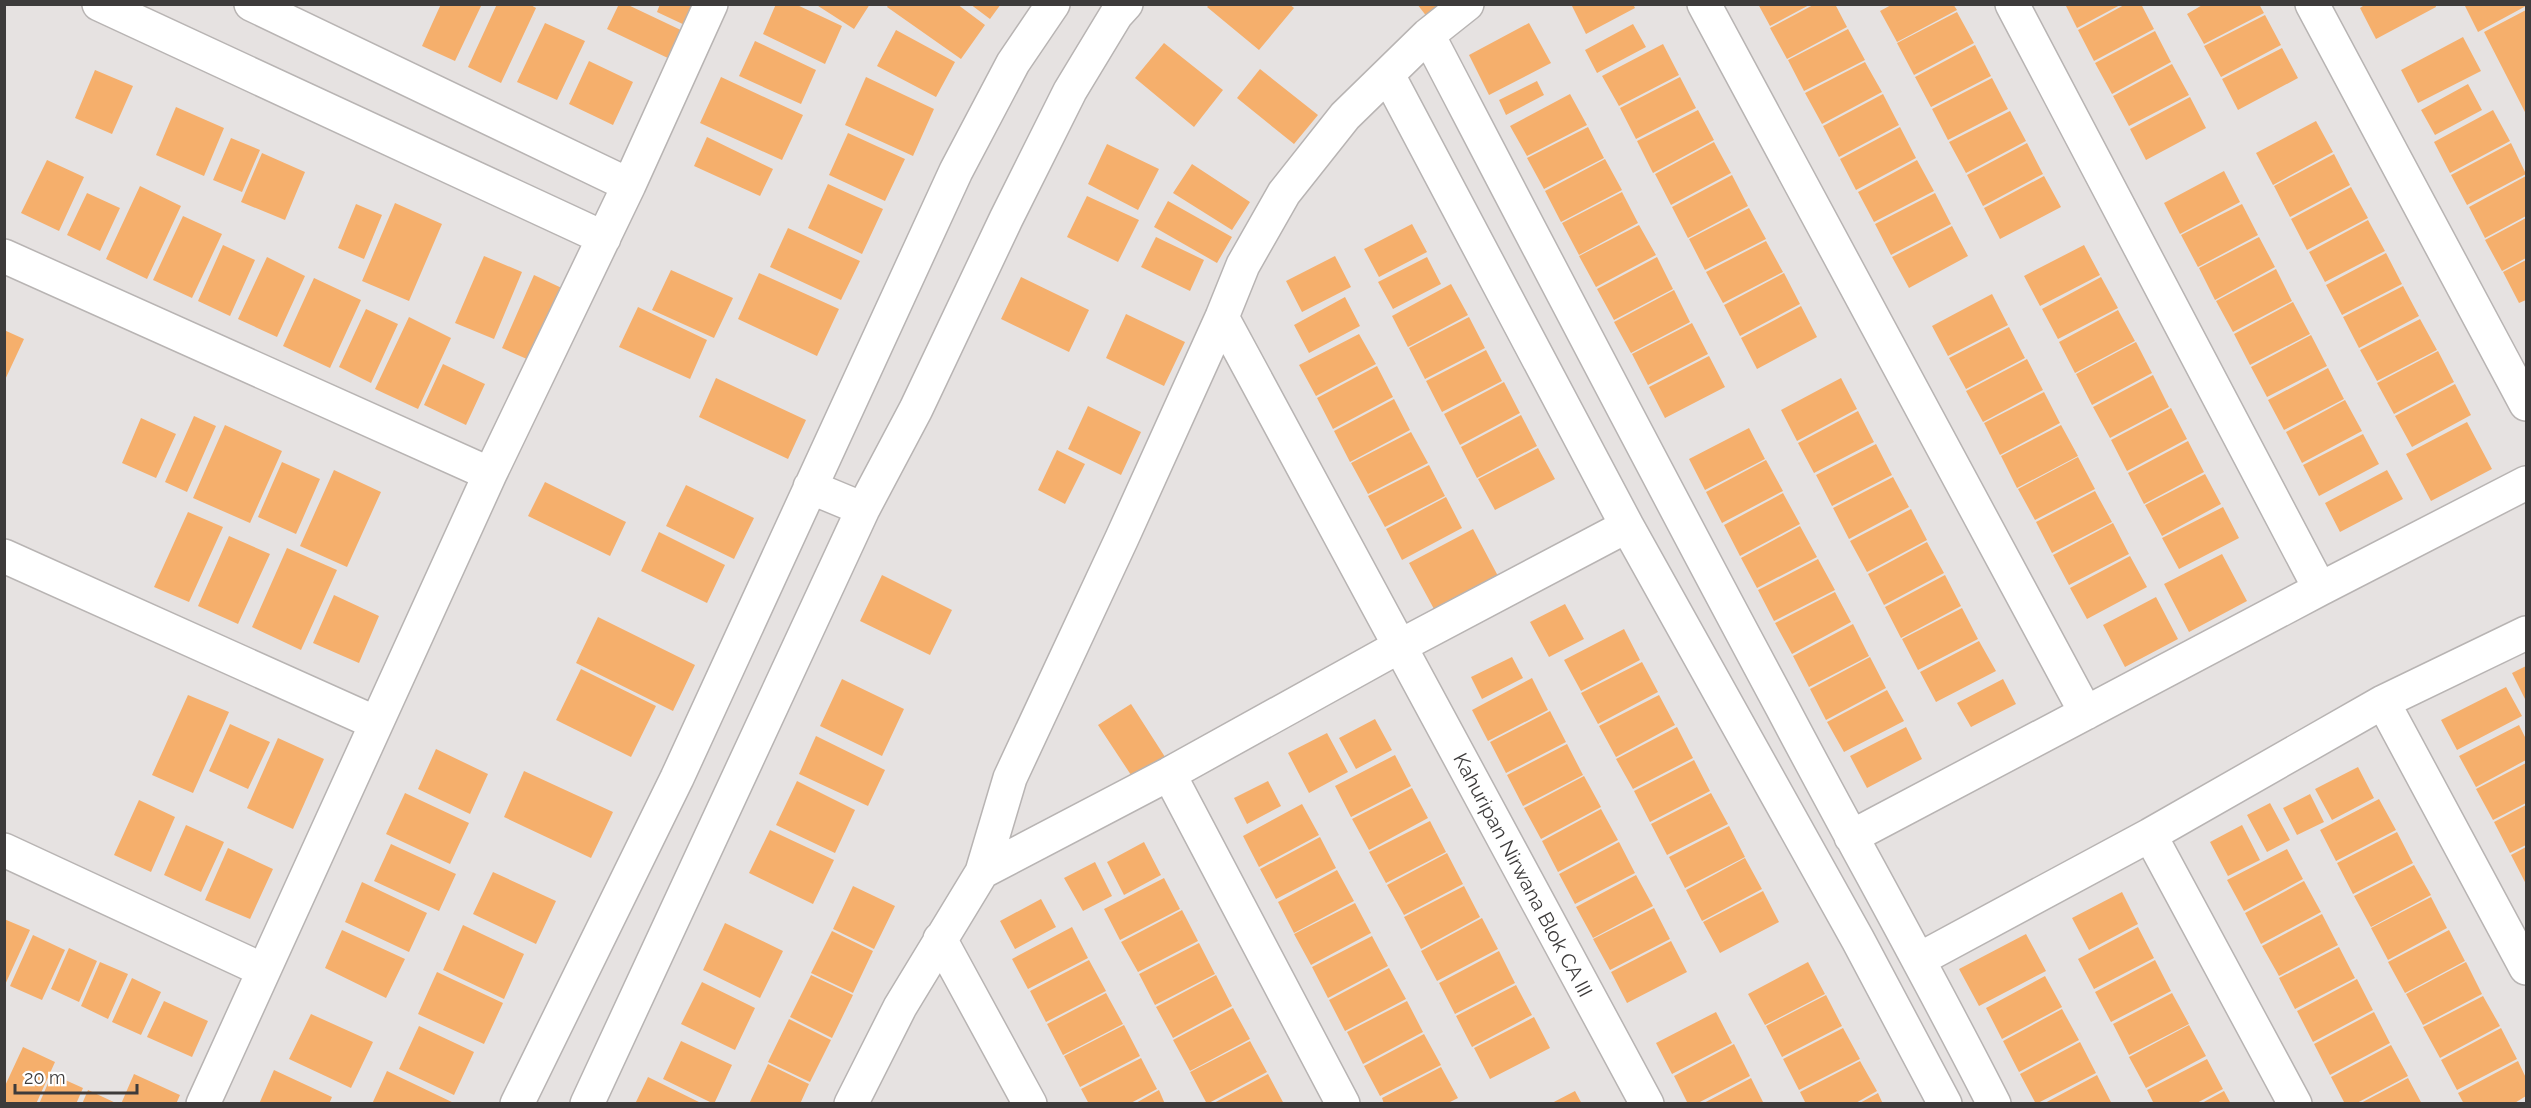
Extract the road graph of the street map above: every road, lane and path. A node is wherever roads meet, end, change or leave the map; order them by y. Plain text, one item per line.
1 (99, 4) edge
2 (251, 4) edge
3 (711, 4) edge
4 (1053, 4) edge
5 (1126, 4) edge
6 (1467, 4) edge
7 (1704, 4) edge
8 (2012, 4) edge
9 (2312, 4) edge
10 (1428, 35) junction
11 (1388, 75) junction
12 (629, 185) junction
13 (604, 238) junction
14 (4, 256) edge
15 (1222, 317) junction
16 (2526, 404) edge
17 (490, 474) junction
18 (2526, 483) edge
19 (810, 487) junction
20 (863, 509) junction
21 (1627, 526) junction
22 (4, 556) edge
23 (2320, 589) junction
24 (2526, 633) edge
25 (1400, 646) junction
26 (2383, 702) junction
27 (2086, 713) junction
28 (376, 723) junction
29 (1169, 774) junction
30 (2150, 835) junction
31 (1851, 837) junction
32 (4, 850) edge
33 (982, 872) junction
34 (940, 939) junction
35 (1920, 959) junction
36 (2526, 968) edge
37 (263, 970) junction
38 (203, 1104) edge
39 (517, 1104) edge
40 (587, 1104) edge
41 (851, 1104) edge
42 (1030, 1104) edge
43 (1343, 1104) edge
44 (1647, 1104) edge
45 (1946, 1104) edge
46 (1994, 1104) edge
47 (2295, 1104) edge

1 - 13 street
2 - 12 street
3 - 12 street
4 - 19 street
5 - 20 street
6 - 10 street
7 - 27 street
8 - 23 street
9 - 16 street
10 - 11 street
10 - 31 street
11 - 15 street
11 - 21 street
12 - 13 street
13 - 17 street
14 - 17 street
15 - 25 street, Kahuripan Nirwana Blok CA III
15 - 33 street
17 - 28 street
18 - 23 street
19 - 20 street
19 - 39 street
20 - 40 street
21 - 25 street
21 - 45 street
22 - 28 street
23 - 27 street
24 - 26 street
25 - 29 street
25 - 44 street, Kahuripan Nirwana Blok CA III
26 - 30 street
26 - 36 street
27 - 31 street
28 - 37 street
29 - 33 street
29 - 43 street
30 - 35 street
30 - 47 street
31 - 35 street
32 - 37 street
33 - 34 street
34 - 41 street
34 - 42 street
35 - 46 street
37 - 38 street

